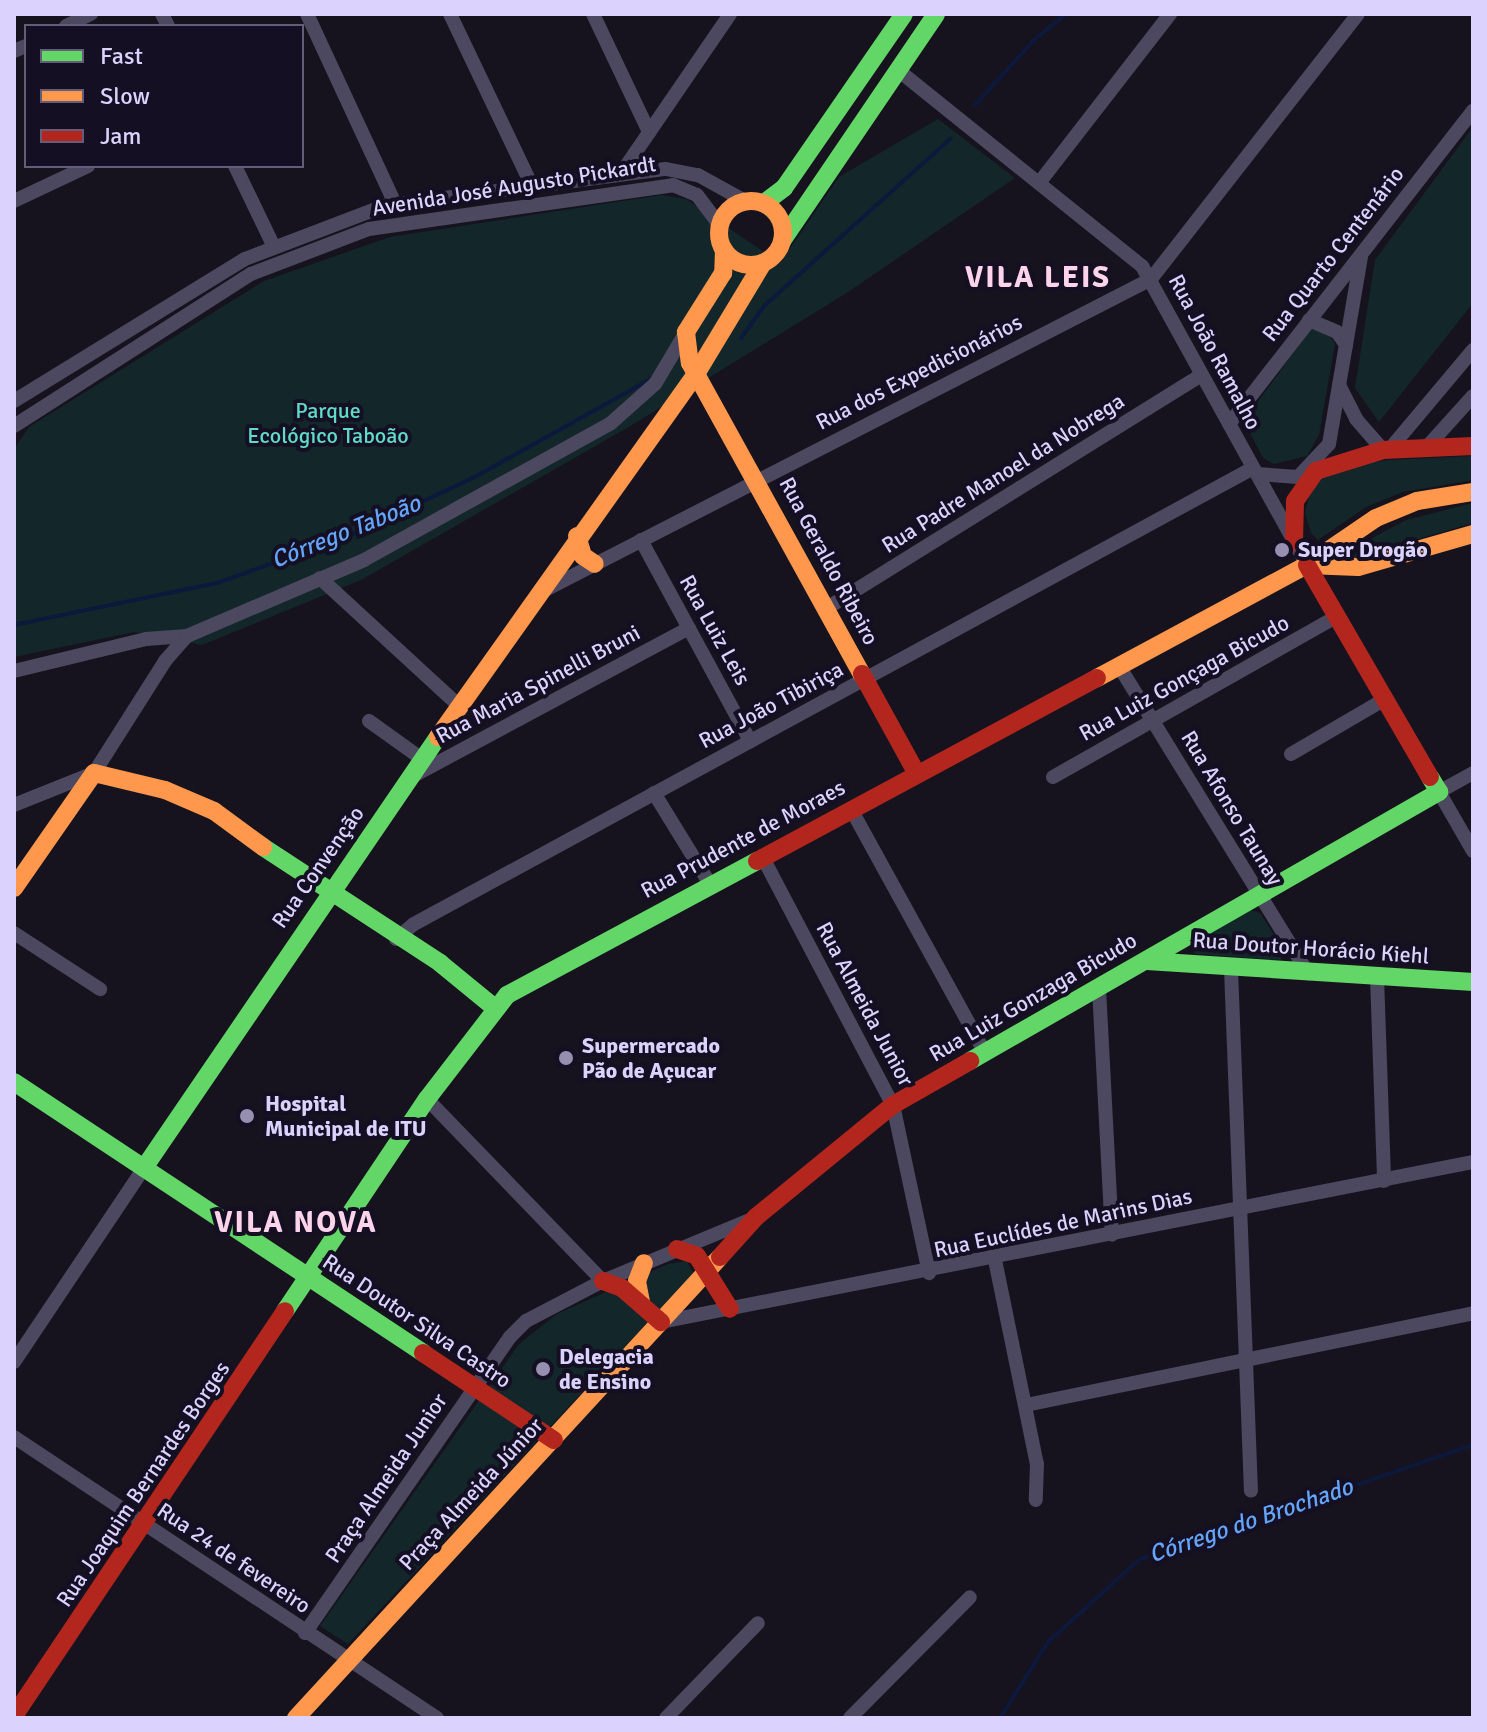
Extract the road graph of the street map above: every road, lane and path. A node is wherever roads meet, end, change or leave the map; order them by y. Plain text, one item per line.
1 (91, 14) edge
2 (307, 14) edge
3 (450, 14) edge
4 (593, 14) edge
5 (730, 14) edge
6 (904, 14) edge
7 (936, 14) edge
8 (1170, 14) edge
9 (1358, 14) edge
10 (70, 24) edge
11 (898, 70) junction
12 (1473, 111) edge
13 (649, 132) junction
14 (84, 168) edge
15 (236, 168) edge
16 (622, 172) junction
17 (1039, 183) junction
18 (532, 186) junction
19 (14, 201) edge
20 (754, 202) junction
21 (396, 206) junction
22 (719, 224) junction
23 (782, 241) junction
24 (274, 247) junction
25 (724, 250) junction
26 (1362, 252) junction
27 (763, 263) junction
28 (1151, 279) junction
29 (1309, 320) junction
30 (686, 332) junction
31 (1346, 345) junction
32 (1473, 350) edge
33 (1202, 375) junction
34 (700, 378) junction
35 (1339, 385) junction
36 (1473, 396) edge
37 (14, 401) edge
38 (1229, 424) junction
39 (14, 426) edge
40 (1473, 446) edge
41 (1426, 448) junction
42 (1386, 450) junction
43 (1255, 471) junction
44 (758, 479) junction
45 (1473, 492) edge
46 (1473, 534) edge
47 (577, 536) junction
48 (641, 540) junction
49 (1294, 542) junction
50 (595, 564) junction
51 (1307, 565) junction
52 (320, 578) junction
53 (536, 595) junction
54 (827, 608) junction
55 (1337, 616) junction
56 (689, 628) junction
57 (187, 636) junction
58 (1119, 666) junction
59 (14, 671) edge
60 (866, 679) junction
61 (1385, 699) junction
62 (459, 706) junction
63 (369, 721) dead end
64 (1153, 721) junction
65 (750, 741) junction
66 (1291, 754) dead end
67 (422, 759) junction
68 (94, 773) junction
69 (1473, 773) edge
70 (917, 774) junction
71 (1053, 777) dead end
72 (409, 778) junction
73 (1439, 792) junction
74 (654, 793) junction
75 (14, 805) edge
76 (851, 809) junction
77 (1473, 851) edge
78 (762, 856) junction
79 (710, 884) junction
80 (14, 888) edge
81 (327, 893) junction
82 (1260, 895) junction
83 (14, 933) edge
84 (396, 939) junction
85 (1292, 947) junction
86 (1147, 961) junction
87 (1231, 969) junction
88 (1276, 972) junction
89 (1308, 973) junction
90 (1377, 977) junction
91 (1473, 982) edge
92 (1099, 988) junction
93 (100, 989) dead end
94 (495, 1008) junction
95 (985, 1053) junction
96 (14, 1082) edge
97 (427, 1099) junction
98 (893, 1105) junction
99 (1473, 1162) edge
100 (144, 1168) junction
101 (1384, 1181) junction
102 (1241, 1209) junction
103 (756, 1217) junction
104 (1112, 1235) junction
105 (677, 1249) junction
106 (995, 1260) junction
107 (644, 1263) junction
108 (707, 1271) junction
109 (929, 1273) junction
110 (311, 1279) junction
111 (603, 1281) junction
112 (641, 1302) junction
113 (730, 1309) junction
114 (1473, 1313) edge
115 (661, 1322) junction
116 (1247, 1358) junction
117 (14, 1362) edge
118 (474, 1388) junction
119 (1026, 1405) junction
120 (14, 1437) edge
121 (554, 1440) junction
122 (1251, 1491) dead end
123 (1036, 1500) dead end
124 (146, 1525) junction
125 (970, 1597) dead end
126 (758, 1623) dead end
127 (305, 1633) junction
128 (349, 1662) junction
129 (14, 1716) edge
130 (296, 1718) edge
131 (437, 1718) edge
132 (666, 1718) edge
133 (850, 1718) edge

1 - 10 street
2 - 21 street
3 - 18 street
4 - 13 street
5 - 13 street
6 - 20 street
7 - 11 street
8 - 17 street
9 - 28 street, Rua dos Expedicionários
11 - 17 street, Rua João Ramalho
11 - 23 street
12 - 26 street, Rua Quarto Centenário
13 - 16 street
14 - 19 street
15 - 24 street
16 - 18 street, Avenida José Augusto Pickardt
16 - 20 street, Avenida José Augusto Pickardt
17 - 28 street, Rua João Ramalho
18 - 21 street, Avenida José Augusto Pickardt
20 - 22 street
20 - 23 street
21 - 24 street, Avenida José Augusto Pickardt
22 - 25 street
22 - 39 street, Avenida José Augusto Pickardt
23 - 27 street
24 - 37 street, Avenida José Augusto Pickardt
25 - 27 street
25 - 30 street
26 - 29 street, Rua Quarto Centenário
26 - 31 street
27 - 34 street
28 - 33 street, Rua João Ramalho
28 - 44 street, Rua dos Expedicionários
29 - 31 street
29 - 38 street, Rua Quarto Centenário
30 - 34 street, Rua Geraldo Ribeiro
30 - 52 street
31 - 35 street
32 - 42 street
33 - 38 street, Rua João Ramalho
33 - 54 street, Rua Padre Manoel da Nobrega
34 - 44 street, Rua Geraldo Ribeiro
34 - 47 street, Rua Convenção
35 - 42 street
35 - 43 street
36 - 41 street
38 - 43 street, Rua João Ramalho
40 - 41 street
41 - 42 street
42 - 49 street
43 - 49 street, Rua João Ramalho
43 - 60 street, Rua João Tibiriça
44 - 48 street, Rua dos Expedicionários
44 - 54 street, Rua Geraldo Ribeiro
45 - 51 street, Rua Prudente de Moraes
46 - 51 street
47 - 50 street
47 - 53 street, Rua Convenção
48 - 50 street, Rua dos Expedicionários
48 - 56 street, Rua Luiz Leis
49 - 51 street, Rua João Ramalho
50 - 53 street, Rua dos Expedicionários
51 - 55 street
51 - 58 street, Rua Prudente de Moraes
52 - 57 street
52 - 62 street
53 - 62 street, Rua Convenção
54 - 60 street, Rua Geraldo Ribeiro
55 - 61 street
55 - 64 street, Rua Luiz Gonçaga Bicudo
56 - 65 street, Rua Luiz Leis
56 - 72 street, Rua Maria Spinelli Bruni
57 - 59 street
57 - 68 street
58 - 64 street, Rua Afonso Taunay
58 - 70 street, Rua Prudente de Moraes
60 - 65 street, Rua João Tibiriça
60 - 70 street, Rua Geraldo Ribeiro
61 - 66 street
61 - 73 street
62 - 67 street, Rua Convenção
63 - 67 street
64 - 71 street, Rua Luiz Gonçaga Bicudo
64 - 82 street, Rua Afonso Taunay
65 - 74 street, Rua João Tibiriça
67 - 72 street, Rua Convenção
68 - 75 street
68 - 80 street
68 - 81 street
69 - 73 street, Rua Luiz Gonzaga Bicudo
70 - 76 street, Rua Prudente de Moraes
72 - 81 street, Rua Convenção
73 - 77 street
73 - 82 street, Rua Luiz Gonzaga Bicudo
74 - 79 street
74 - 84 street, Rua João Tibiriça
76 - 78 street, Rua Prudente de Moraes
76 - 95 street
78 - 79 street, Rua Prudente de Moraes
78 - 98 street, Rua Almeida Junior
79 - 94 street, Rua Prudente de Moraes
81 - 84 street
81 - 100 street, Rua Convenção
82 - 85 street, Rua Afonso Taunay
82 - 86 street, Rua Luiz Gonzaga Bicudo
83 - 93 street
84 - 94 street
85 - 88 street
85 - 89 street, Rua Afonso Taunay
86 - 87 street, Rua Doutor Horácio Kiehl
86 - 92 street, Rua Luiz Gonzaga Bicudo
87 - 88 street, Rua Doutor Horácio Kiehl
87 - 102 street
88 - 89 street, Rua Doutor Horácio Kiehl
89 - 90 street, Rua Doutor Horácio Kiehl
90 - 91 street, Rua Doutor Horácio Kiehl
90 - 101 street
92 - 95 street, Rua Luiz Gonzaga Bicudo
92 - 104 street
94 - 97 street, Rua Prudente de Moraes
95 - 98 street, Rua Luiz Gonzaga Bicudo
96 - 100 street, Rua Doutor Silva Castro
97 - 110 street, Rua Prudente de Moraes
97 - 111 street
98 - 103 street, Rua Luiz Gonzaga Bicudo
98 - 109 street, Rua Almeida Junior
99 - 101 street, Rua Euclídes de Marins Dias
100 - 110 street, Rua Doutor Silva Castro
100 - 117 street, Rua Convenção
101 - 102 street, Rua Euclídes de Marins Dias
102 - 104 street, Rua Euclídes de Marins Dias
102 - 116 street
103 - 105 street, Praça Almeida Junior
103 - 108 street, Rua Luiz Gonzaga Bicudo
104 - 106 street, Rua Euclídes de Marins Dias
105 - 107 street, Praça Almeida Junior
105 - 108 street
106 - 109 street, Rua Euclídes de Marins Dias
106 - 119 street
107 - 111 street, Praça Almeida Junior
107 - 112 street
108 - 113 street
108 - 115 street, Rua Luiz Gonzaga Bicudo
109 - 113 street, Rua Euclídes de Marins Dias
110 - 118 street, Rua Doutor Silva Castro
110 - 124 street, Rua Joaquim Bernardes Borges
111 - 112 street
111 - 118 street, Praça Almeida Junior
112 - 115 street
113 - 115 street, Rua Euclídes de Marins Dias
114 - 116 street
115 - 121 street, Praça Almeida Júnior
116 - 119 street
116 - 122 street
118 - 121 street, Rua Doutor Silva Castro
118 - 127 street, Praça Almeida Junior
119 - 123 street
120 - 124 street, Rua 24 de fevereiro
121 - 128 street, Praça Almeida Júnior
124 - 127 street, Rua 24 de fevereiro
124 - 129 street, Rua Joaquim Bernardes Borges
125 - 133 street
126 - 132 street
127 - 128 street, Rua 24 de fevereiro
128 - 130 street, Praça Almeida Júnior
128 - 131 street, Rua 24 de fevereiro

